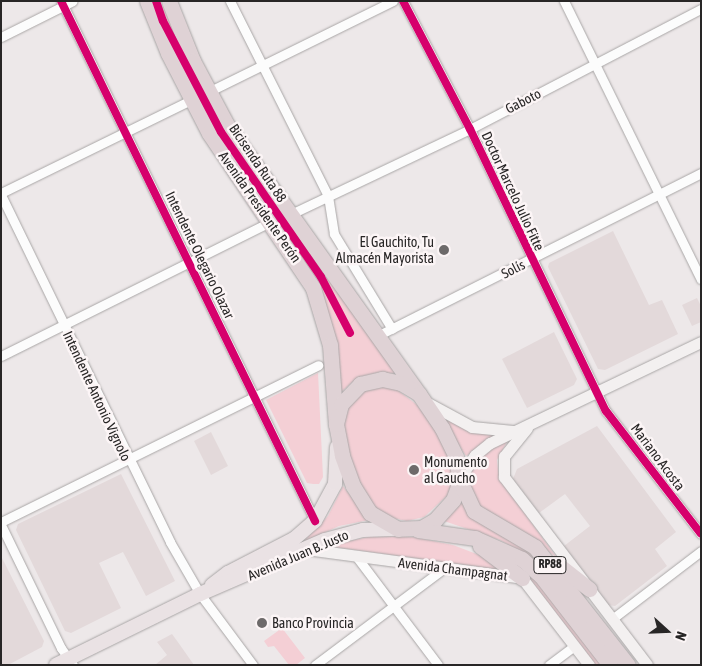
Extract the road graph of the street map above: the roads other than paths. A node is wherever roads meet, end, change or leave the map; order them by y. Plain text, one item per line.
1 (73, 1) edge
2 (147, 1) edge
3 (168, 1) edge
4 (230, 1) edge
5 (393, 1) edge
6 (404, 1) edge
7 (564, 1) edge
8 (62, 4) edge
9 (701, 9) edge
10 (1, 37) edge
11 (596, 64) junction
12 (262, 66) junction
13 (208, 92) junction
14 (191, 100) junction
15 (470, 129) junction
16 (126, 133) junction
17 (701, 173) edge
18 (660, 193) junction
19 (1, 195) edge
20 (328, 196) junction
21 (289, 215) junction
22 (270, 222) junction
23 (531, 259) junction
24 (190, 263) junction
25 (701, 279) edge
26 (63, 324) junction
27 (392, 329) junction
28 (378, 336) junction
29 (701, 342) edge
30 (1, 356) edge
31 (318, 365) dead end
32 (598, 393) junction
33 (257, 396) junction
34 (422, 398) junction
35 (527, 428) junction
36 (336, 429) junction
37 (128, 460) junction
38 (460, 479) junction
39 (315, 521) junction
40 (1, 523) edge
41 (405, 529) junction
42 (701, 534) edge
43 (462, 535) junction
44 (535, 547) junction
45 (306, 550) junction
46 (701, 551) edge
47 (356, 556) junction
48 (444, 568) junction
49 (522, 578) junction
50 (589, 589) junction
51 (200, 594) junction
52 (393, 606) junction
53 (612, 619) junction
54 (574, 646) junction
55 (66, 663) edge
56 (253, 665) edge
57 (315, 665) edge
58 (438, 665) edge
59 (549, 665) edge
60 (589, 665) edge
61 (610, 665) edge
62 (628, 665) edge
63 (647, 665) edge

1 - 8 street
2 - 14 highway, Avenida Presidente Perón / RP88
3 - 13 highway, Avenida Presidente Perón / RP88
4 - 12 street
5 - 12 street
6 - 15 street, Doctor Marcelo Julio Fitte
7 - 11 street
8 - 10 street
8 - 16 street, Intendente Olegario Olazar
9 - 11 street, Gaboto
11 - 15 street, Gaboto
11 - 18 street
12 - 13 street
12 - 20 street
13 - 21 highway, Avenida Presidente Perón / RP88
14 - 16 street
14 - 22 highway, Avenida Presidente Perón / RP88
15 - 20 street, Gaboto
15 - 23 street, Doctor Marcelo Julio Fitte
16 - 19 street
16 - 24 street, Intendente Olegario Olazar
17 - 18 street, Solís
18 - 23 street, Solís
18 - 25 street
19 - 26 street, Intendente Antonio Vignolo
20 - 21 street, Gaboto
20 - 27 street
21 - 28 highway, Avenida Presidente Perón / RP88
22 - 24 street
22 - 36 highway, Avenida Presidente Perón / RP88
23 - 27 street, Solís
23 - 32 street, Doctor Marcelo Julio Fitte
24 - 26 street
24 - 33 street, Intendente Olegario Olazar
26 - 30 street
26 - 37 street, Intendente Antonio Vignolo
27 - 28 street, Solís
28 - 34 highway, Avenida Presidente Perón / RP88
29 - 32 street
31 - 33 street
32 - 35 street
32 - 42 street, Mariano Acosta
33 - 37 street
33 - 39 street, Intendente Olegario Olazar
34 - 35 street
34 - 36 highway
34 - 38 highway, RP88
35 - 38 street
35 - 50 street
36 - 39 main road, Avenida Juan B. Justo
36 - 41 highway, RP88
37 - 40 street
37 - 51 street, Intendente Antonio Vignolo
38 - 41 highway
38 - 44 highway, RP88
39 - 51 main road, Avenida Juan B. Justo
40 - 55 street
41 - 43 highway, Avenida Champagnat / RP88
41 - 45 main road, Avenida Juan B. Justo
43 - 49 highway
43 - 61 highway, Avenida Champagnat / RP88
44 - 50 highway
44 - 62 highway, RP88
45 - 47 street, Avenida Champagnat
45 - 51 main road, Avenida Juan B. Justo
46 - 53 street
47 - 48 street, Avenida Champagnat
47 - 52 street
48 - 49 street, Avenida Champagnat
48 - 52 street
49 - 54 street, Avenida Champagnat
50 - 53 street
51 - 55 main road, Avenida Juan B. Justo
51 - 56 street, Intendente Antonio Vignolo
52 - 57 street
52 - 58 street
53 - 63 street
54 - 59 street
54 - 60 street, Avenida Champagnat

